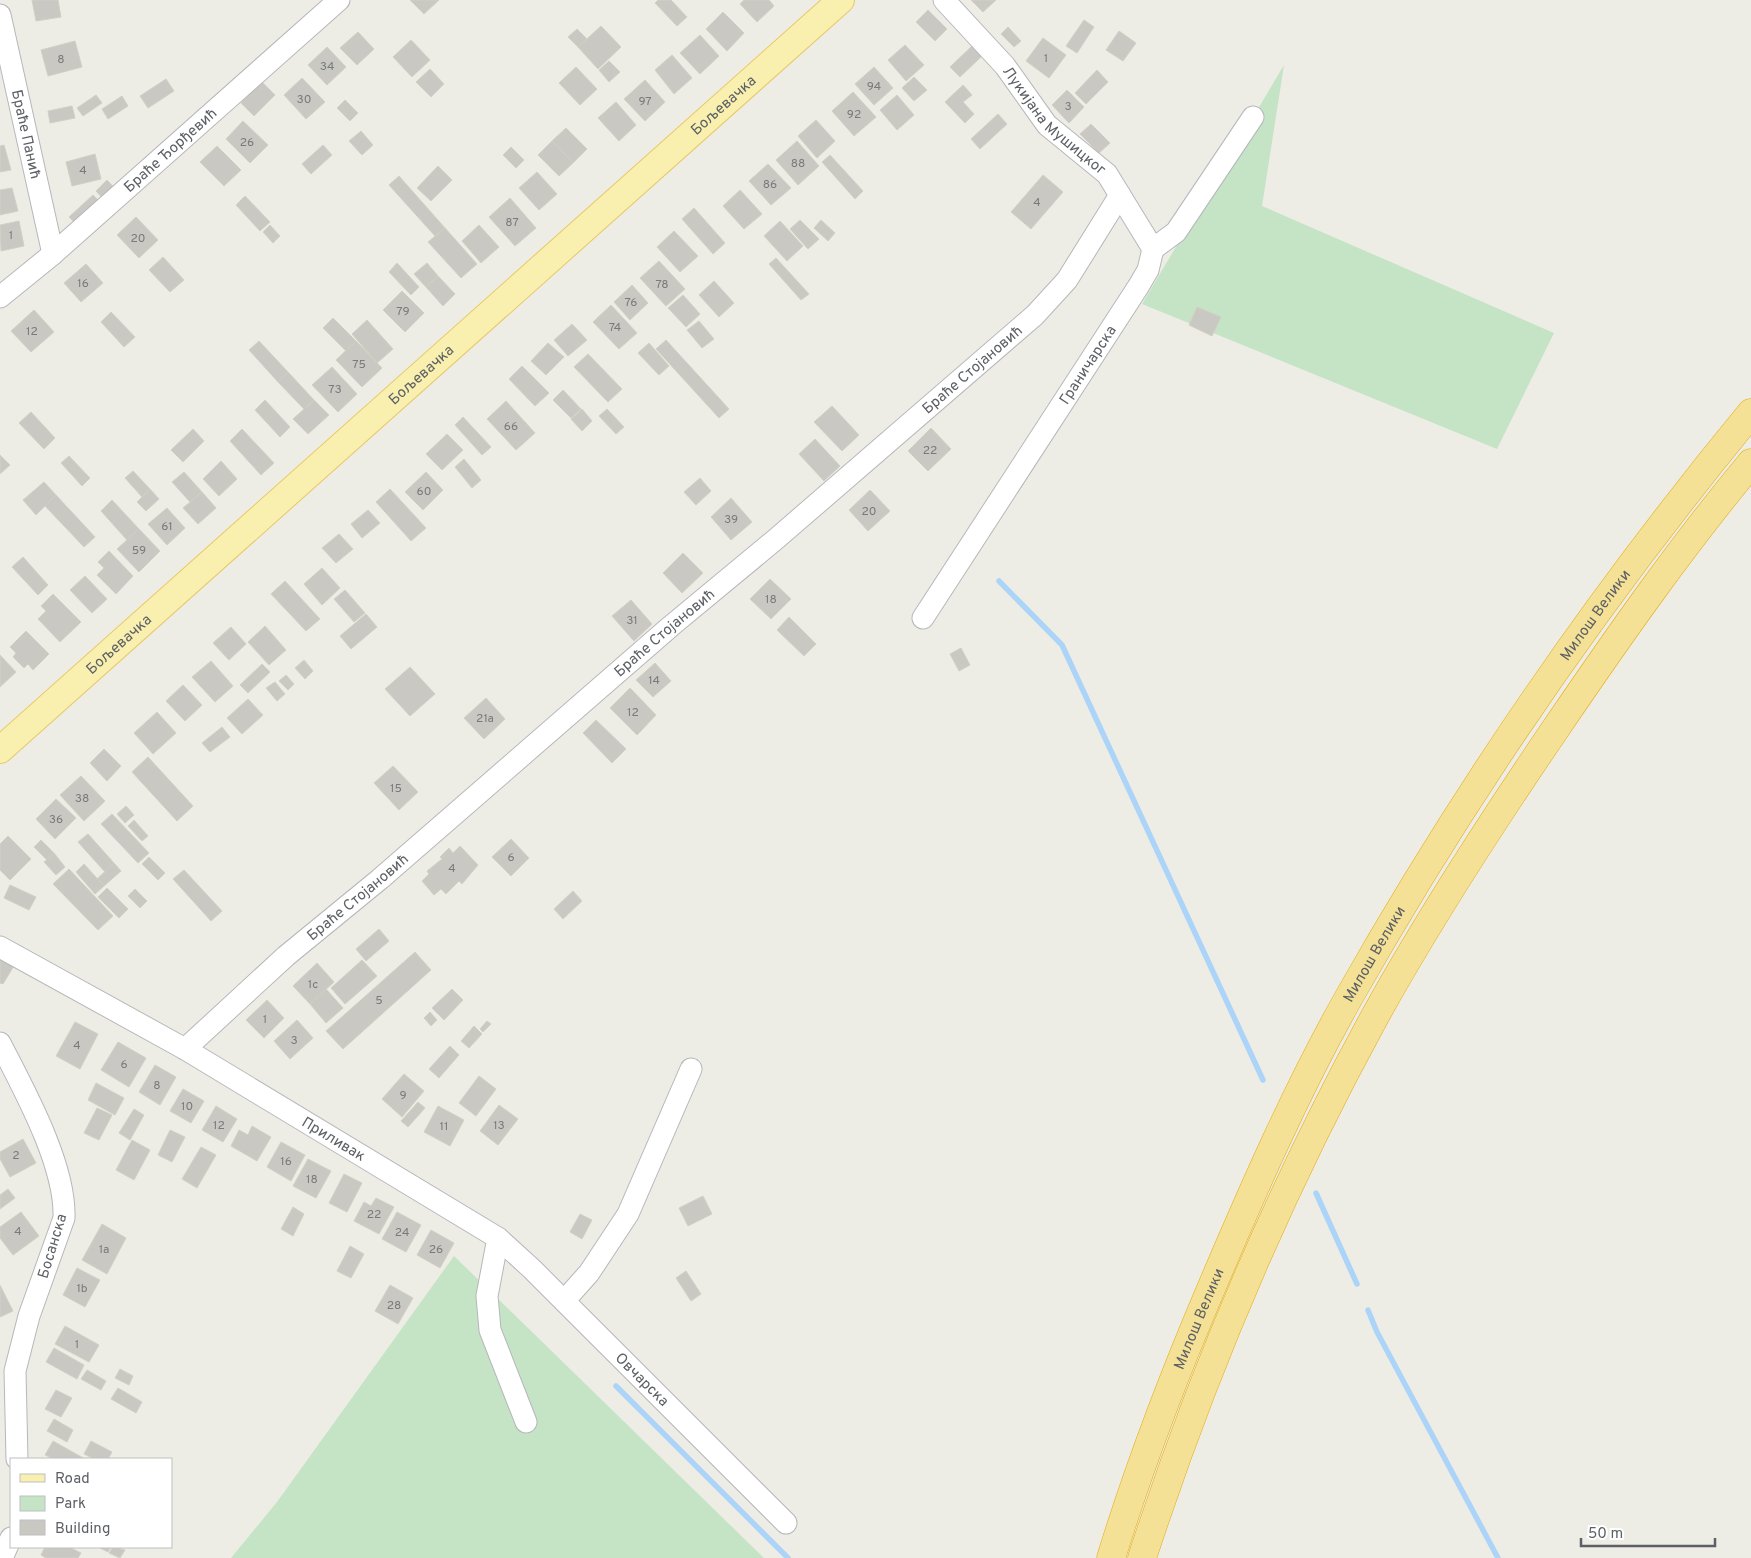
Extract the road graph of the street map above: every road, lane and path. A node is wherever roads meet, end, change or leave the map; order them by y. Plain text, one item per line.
1 (339, 0) edge
2 (842, 0) edge
3 (944, 0) edge
4 (0, 15) edge
5 (1253, 117) dead end
6 (1120, 195) junction
7 (1153, 249) junction
8 (53, 254) junction
9 (0, 296) edge
10 (1751, 413) edge
11 (1751, 463) edge
12 (923, 618) dead end
13 (0, 750) edge
14 (0, 947) edge
15 (0, 1043) edge
16 (184, 1049) junction
17 (691, 1070) dead end
18 (498, 1238) junction
19 (564, 1301) junction
20 (526, 1422) dead end
21 (17, 1458) edge
22 (786, 1523) dead end
23 (10, 1540) edge
24 (2, 1558) edge
25 (1111, 1558) edge
26 (1142, 1558) edge

1 - 8 street, Браће Ђорђевић
2 - 13 main road, Бољевачка
3 - 6 street, Лукијана Мушицког
4 - 8 street, Браће Панић
5 - 7 street
6 - 7 street, Лукијана Мушицког
6 - 16 street, Браће Стојановић
7 - 12 street, Граничарска
8 - 9 street, Браће Ђорђевић
10 - 25 highway, Милош Велики
11 - 26 highway, Милош Велики
14 - 16 street, Приливак
15 - 21 street, Босанска
16 - 18 street, Приливак
17 - 19 street
18 - 19 street, Овчарска
18 - 20 street
19 - 22 street, Овчарска
23 - 24 street

